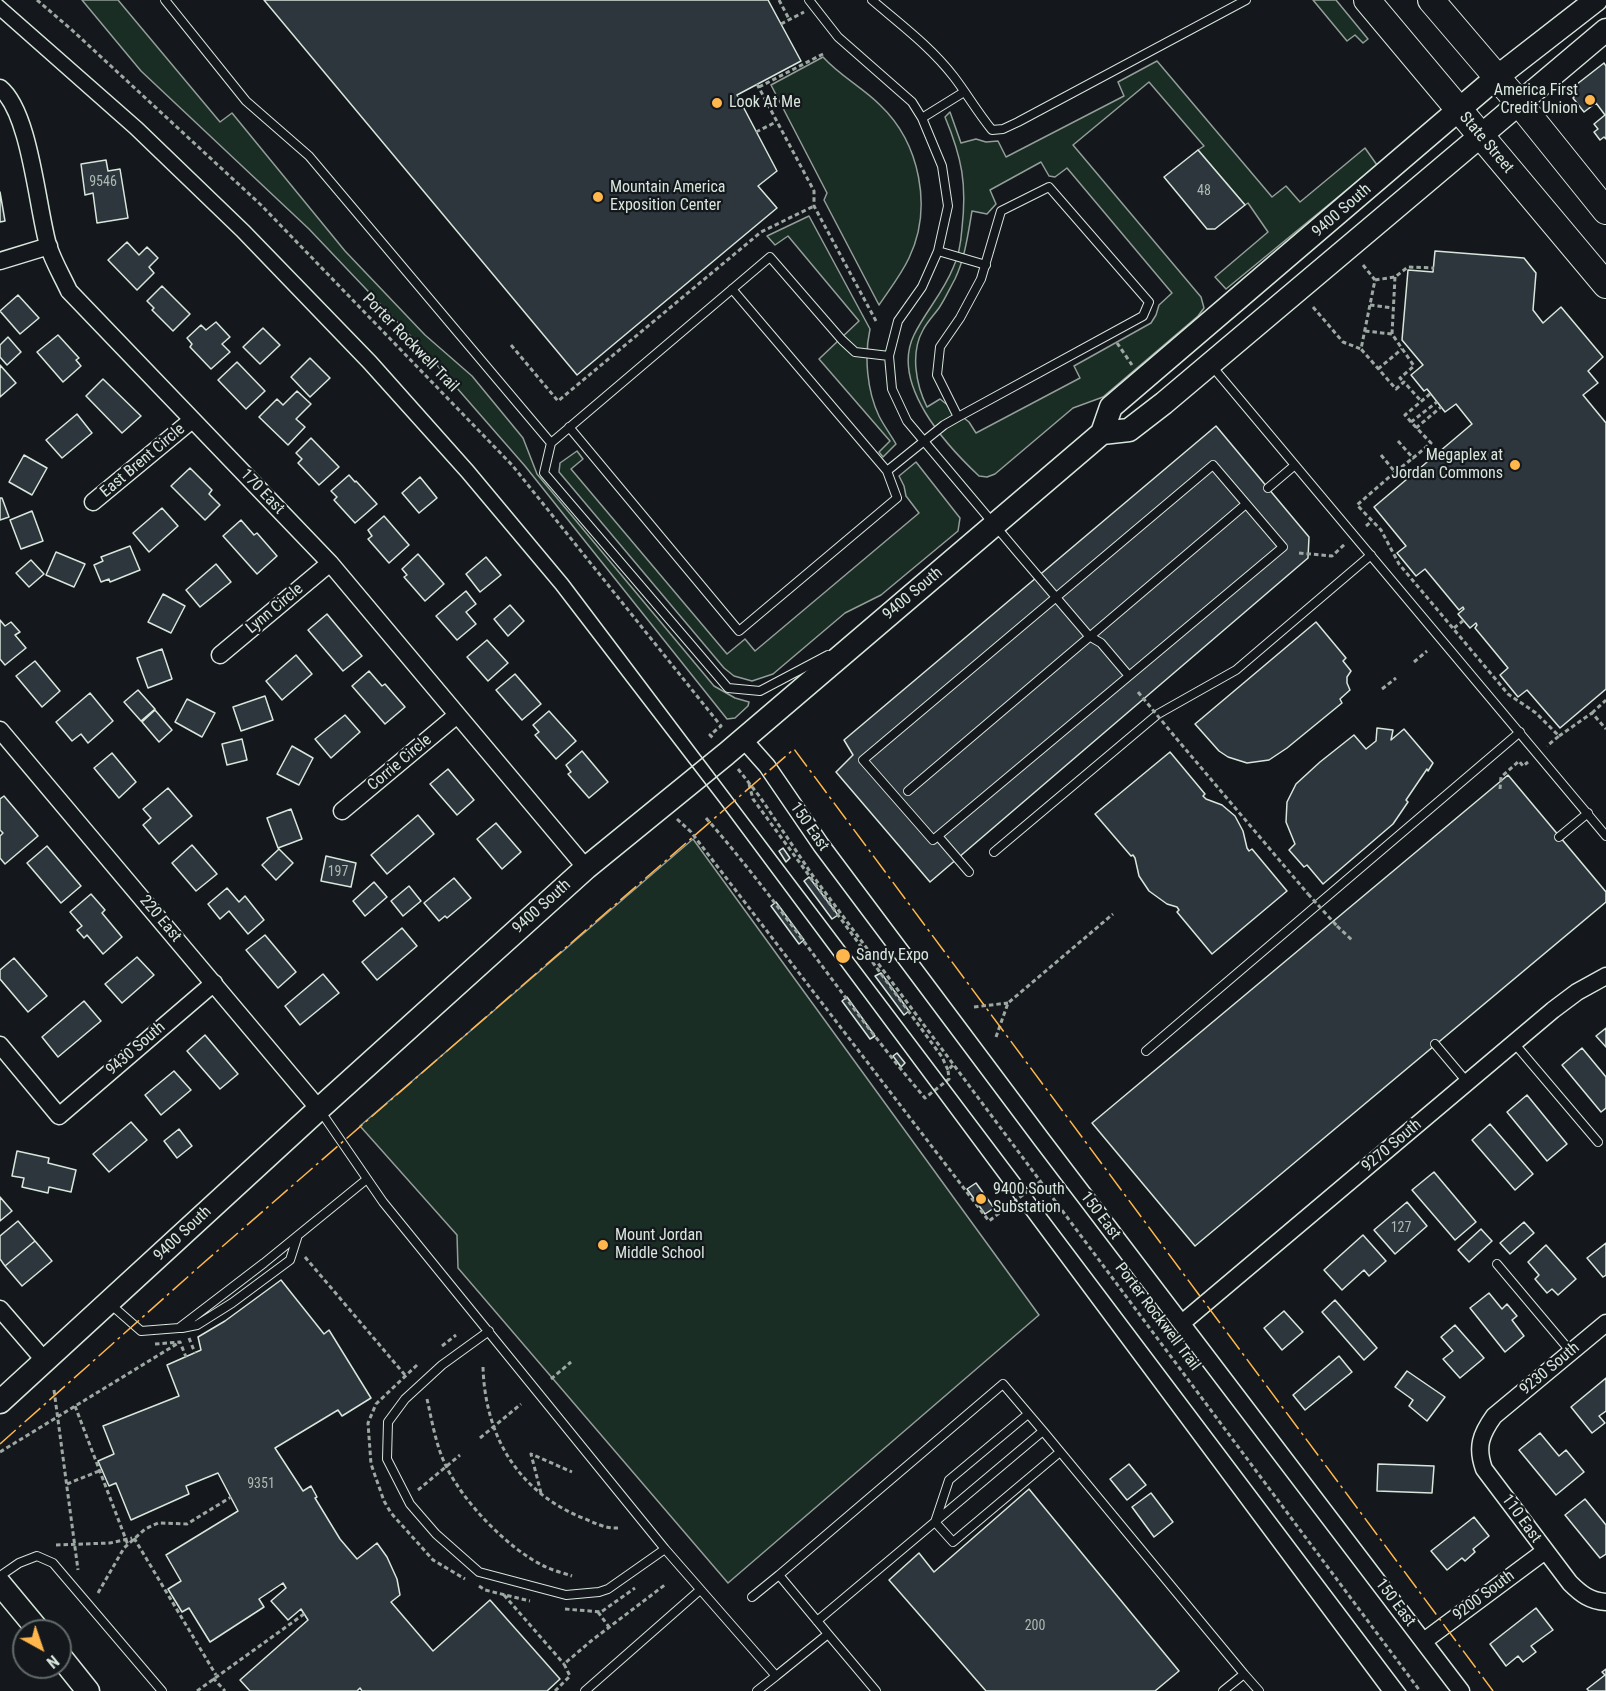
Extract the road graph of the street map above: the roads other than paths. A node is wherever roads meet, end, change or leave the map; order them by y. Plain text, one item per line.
1 (165, 0) edge
2 (809, 0) edge
3 (872, 0) edge
4 (1246, 0) edge
5 (1367, 0) edge
6 (1431, 0) edge
7 (1596, 0) edge
8 (1606, 30) edge
9 (1497, 77) junction
10 (0, 88) edge
11 (964, 92) junction
12 (1519, 103) junction
13 (1459, 111) junction
14 (922, 118) junction
15 (1480, 137) junction
16 (1606, 211) edge
17 (49, 246) junction
18 (938, 251) junction
19 (0, 261) edge
20 (986, 265) junction
21 (1606, 285) edge
22 (732, 289) junction
23 (889, 356) junction
24 (1211, 365) junction
25 (958, 417) junction
26 (192, 420) junction
27 (569, 427) junction
28 (1102, 433) junction
29 (924, 441) junction
30 (550, 443) junction
31 (1295, 465) junction
32 (887, 471) junction
33 (1268, 488) dead end
34 (93, 502) dead end
35 (1246, 504) junction
36 (995, 525) junction
37 (1371, 555) junction
38 (330, 563) junction
39 (1056, 597) junction
40 (865, 635) junction
41 (1089, 636) junction
42 (220, 655) dead end
43 (1130, 676) junction
44 (458, 715) junction
45 (0, 730) edge
46 (1520, 732) junction
47 (743, 739) junction
48 (908, 790) dead end
49 (342, 811) dead end
50 (1588, 813) junction
51 (938, 836) junction
52 (1606, 836) edge
53 (1559, 837) dead end
54 (994, 852) dead end
55 (586, 868) junction
56 (969, 872) dead end
57 (1606, 976) edge
58 (214, 983) junction
59 (1514, 1043) junction
60 (1435, 1044) dead end
61 (0, 1045) edge
62 (1146, 1051) dead end
63 (1467, 1082) junction
64 (319, 1109) junction
65 (1598, 1142) dead end
66 (367, 1179) junction
67 (298, 1236) junction
68 (1497, 1264) dead end
69 (109, 1302) junction
70 (0, 1309) edge
71 (1182, 1323) junction
72 (1606, 1323) edge
73 (179, 1328) junction
74 (489, 1331) junction
75 (1570, 1352) junction
76 (45, 1361) junction
77 (0, 1402) edge
78 (1028, 1413) junction
79 (1494, 1416) joint
80 (1043, 1431) junction
81 (1060, 1452) junction
82 (935, 1522) junction
83 (664, 1549) junction
84 (1545, 1551) junction
85 (778, 1575) junction
86 (0, 1576) edge
87 (0, 1584) edge
88 (700, 1590) junction
89 (753, 1597) dead end
90 (1605, 1602) edge
91 (29, 1619) edge
92 (817, 1621) junction
93 (828, 1634) junction
94 (1424, 1641) junction
95 (72, 1671) edge
96 (1244, 1674) junction
97 (776, 1676) junction
98 (88, 1691) edge
99 (162, 1691) edge
100 (585, 1691) edge
101 (757, 1691) edge
102 (876, 1691) edge
103 (1223, 1691) edge
104 (1258, 1691) edge
105 (1461, 1691) edge

1 - 30 lane
2 - 14 lane
3 - 11 lane
4 - 11 lane
5 - 13 main road, State Street
6 - 9 main road
7 - 9 street, 9400 South
8 - 12 street, 9400 South
9 - 12 main road
9 - 13 street, 9400 South
10 - 17 street, 170 East
11 - 14 lane
12 - 15 street, 9400 South
12 - 16 main road
13 - 15 main road, State Street
13 - 28 street, 9400 South
14 - 18 lane
15 - 21 main road, State Street
15 - 24 street, 9400 South
17 - 19 street
17 - 26 street, 170 East
18 - 20 lane
18 - 23 lane
20 - 25 lane
20 - 25 lane
22 - 23 lane
22 - 27 lane
22 - 32 lane
23 - 29 lane
24 - 28 street, 9400 South
24 - 31 lane
25 - 29 lane
26 - 34 street, East Brent Circle
26 - 38 street, 170 East
27 - 30 lane
27 - 32 lane
28 - 36 street, 9400 South
29 - 32 lane
29 - 36 lane
30 - 40 lane
31 - 33 lane
31 - 37 lane
35 - 39 lane
35 - 41 lane
35 - 43 lane
36 - 39 lane
36 - 40 street, 9400 South
37 - 46 lane
37 - 54 lane
38 - 42 street, Lynn Circle
38 - 44 street, 170 East
39 - 41 lane
39 - 51 lane
40 - 47 street, 9400 South
41 - 43 lane
41 - 48 lane
43 - 51 lane
44 - 49 street, Corrie Circle
44 - 55 street, 170 East
45 - 58 street, 220 East
46 - 50 lane
46 - 62 lane
47 - 55 street, 9400 South
47 - 71 street, 150 East
50 - 52 lane
50 - 53 lane
51 - 56 lane
55 - 64 street, 9400 South
57 - 59 street, 9270 South
58 - 61 street, 9430 South
58 - 64 street, 220 East
59 - 63 street, 9270 South
59 - 65 lane
60 - 63 lane
63 - 71 street, 9270 South
64 - 66 lane
64 - 69 street, 9400 South
66 - 67 lane
66 - 74 lane
67 - 73 lane
67 - 73 lane
68 - 75 lane
69 - 73 lane
69 - 76 street, 9400 South
70 - 76 street
71 - 94 street, 150 East
72 - 75 street, 9230 South
74 - 83 lane
74 - 83 lane
75 - 79 street, 9230 South
76 - 77 street, 9400 South
78 - 80 lane
78 - 82 lane
78 - 85 lane
79 - 84 street, 110 East
80 - 81 lane
80 - 82 lane
81 - 82 lane
81 - 96 lane
82 - 92 lane
83 - 88 lane
84 - 90 street, 110 East
84 - 94 street, 9200 South
85 - 89 lane
85 - 92 lane
86 - 99 lane
87 - 91 street
88 - 97 lane
88 - 100 lane
92 - 93 lane
93 - 97 lane
93 - 102 lane
94 - 105 street, 150 East
95 - 98 street
96 - 103 lane
96 - 104 lane
97 - 101 lane

